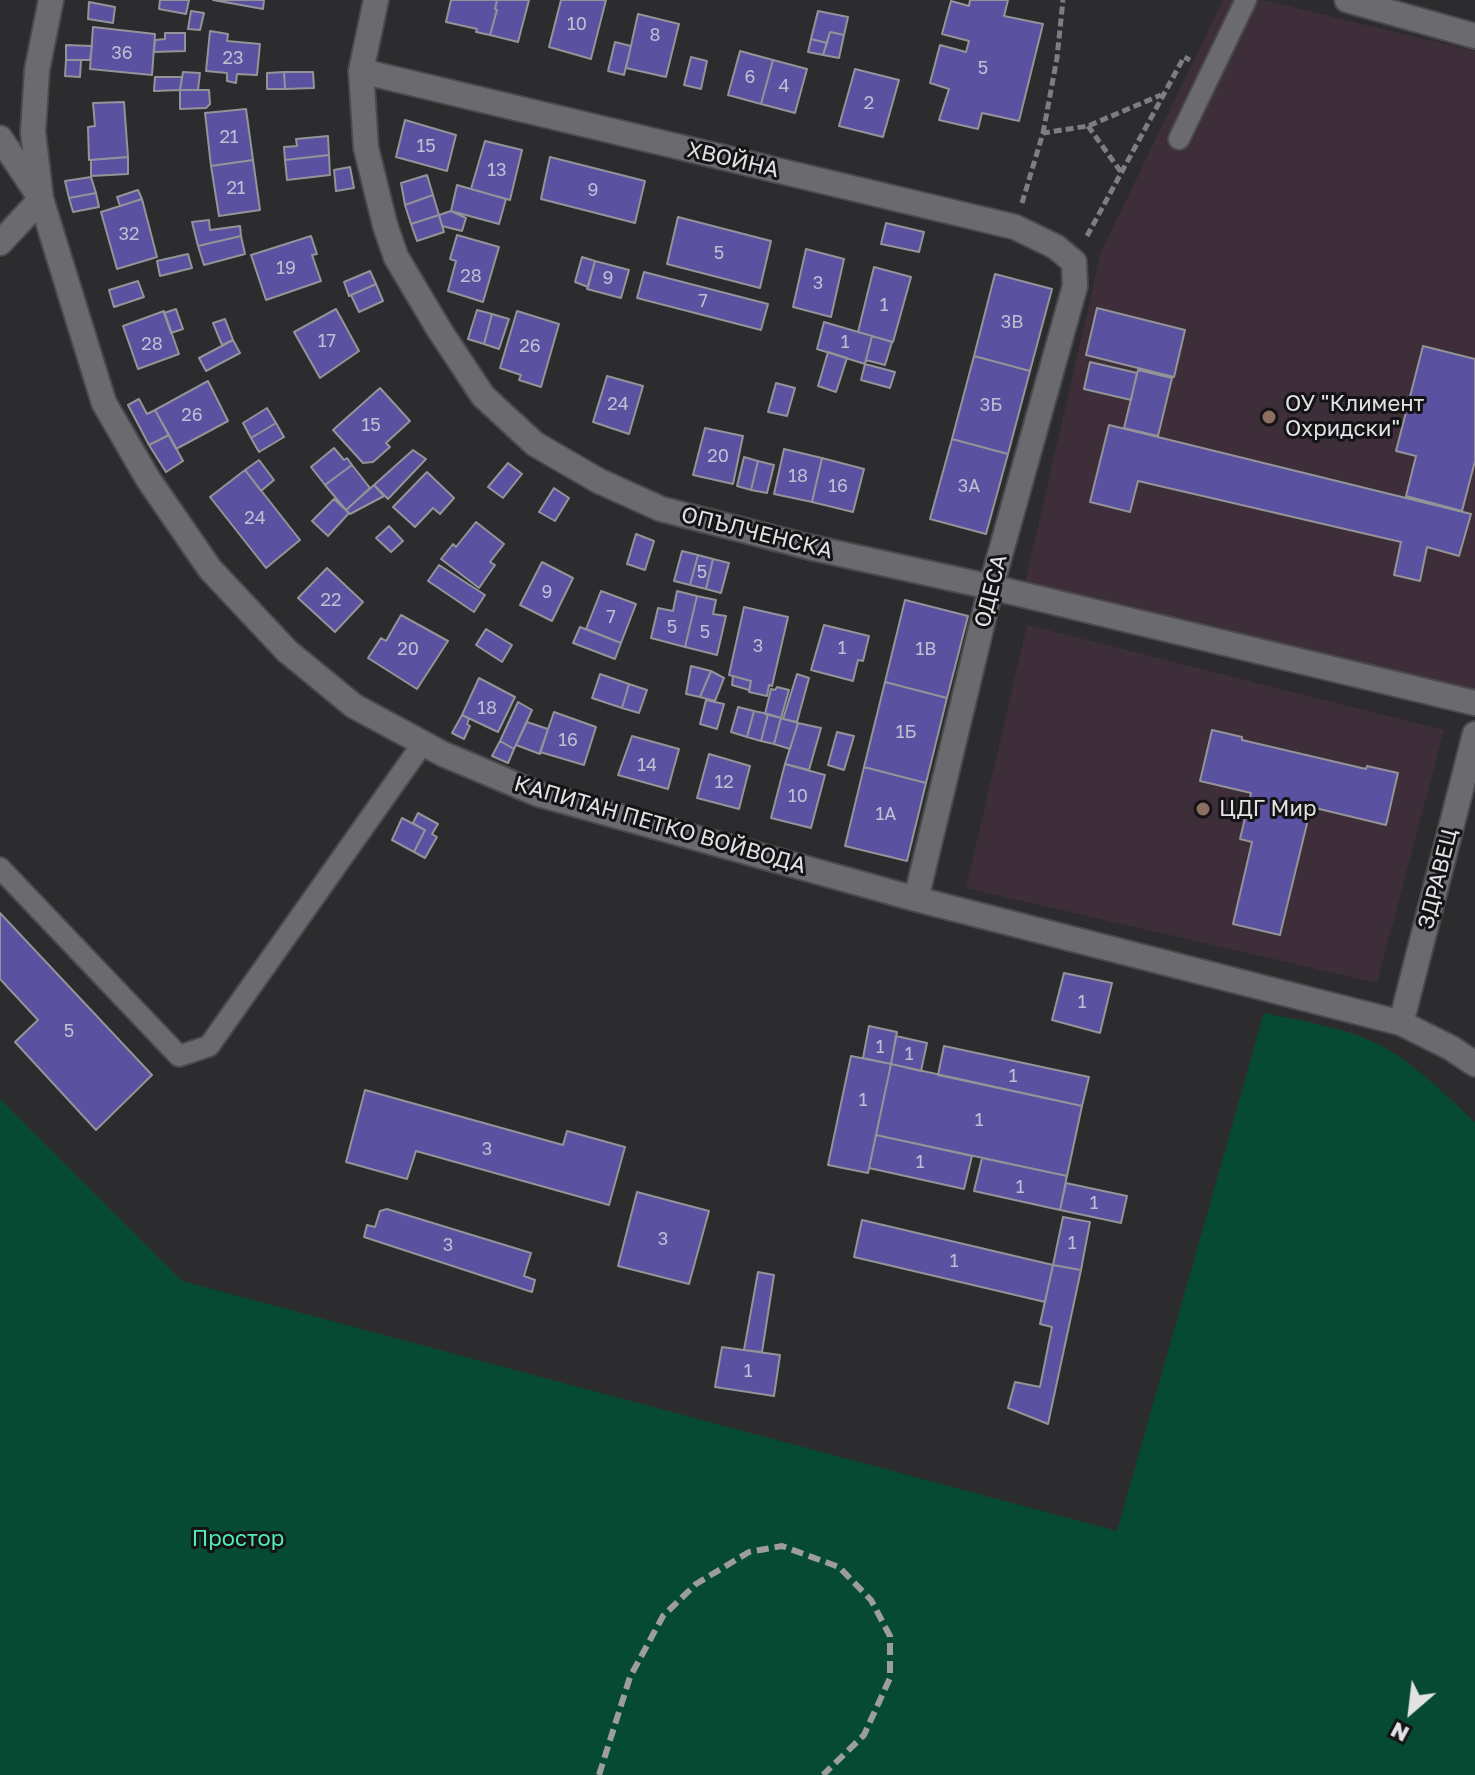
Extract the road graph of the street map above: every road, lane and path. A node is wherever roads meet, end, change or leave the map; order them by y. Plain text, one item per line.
1 (51, 0) edge
2 (376, 0) edge
3 (1063, 0) edge
4 (1246, 0) edge
5 (1347, 0) edge
6 (1475, 36) edge
7 (361, 71) junction
8 (1211, 71) junction
9 (1162, 95) junction
10 (1088, 126) junction
11 (1043, 133) junction
12 (0, 138) edge
13 (1179, 139) dead end
14 (1121, 172) junction
15 (41, 199) junction
16 (1015, 227) junction
17 (0, 243) edge
18 (1074, 262) junction
19 (991, 587) junction
20 (1475, 703) edge
21 (1475, 734) edge
22 (423, 743) junction
23 (0, 868) edge
24 (916, 899) junction
25 (1401, 1023) junction
26 (1475, 1064) edge

1 - 15 street, КАПИТАН ПЕТКО ВОЙВОДА
2 - 7 street, ОПЪЛЧЕНСКА
3 - 11 path
4 - 8 lane
5 - 6 street
7 - 16 street, ХВОЙНА
7 - 19 street, ОПЪЛЧЕНСКА
8 - 9 path
8 - 13 lane
9 - 10 path
9 - 14 path
10 - 11 path
10 - 14 path
11 - 16 path
12 - 15 street
14 - 18 path
15 - 17 street
15 - 22 street, КАПИТАН ПЕТКО ВОЙВОДА
16 - 18 street, ХВОЙНА
18 - 19 street, ОДЕСА
19 - 20 street, ОПЪЛЧЕНСКА
19 - 24 street, ОДЕСА
21 - 25 street, ЗДРАВЕЦ
22 - 23 lane
22 - 24 street, КАПИТАН ПЕТКО ВОЙВОДА
24 - 25 street, КАПИТАН ПЕТКО ВОЙВОДА
25 - 26 street, КАПИТАН ПЕТКО ВОЙВОДА

